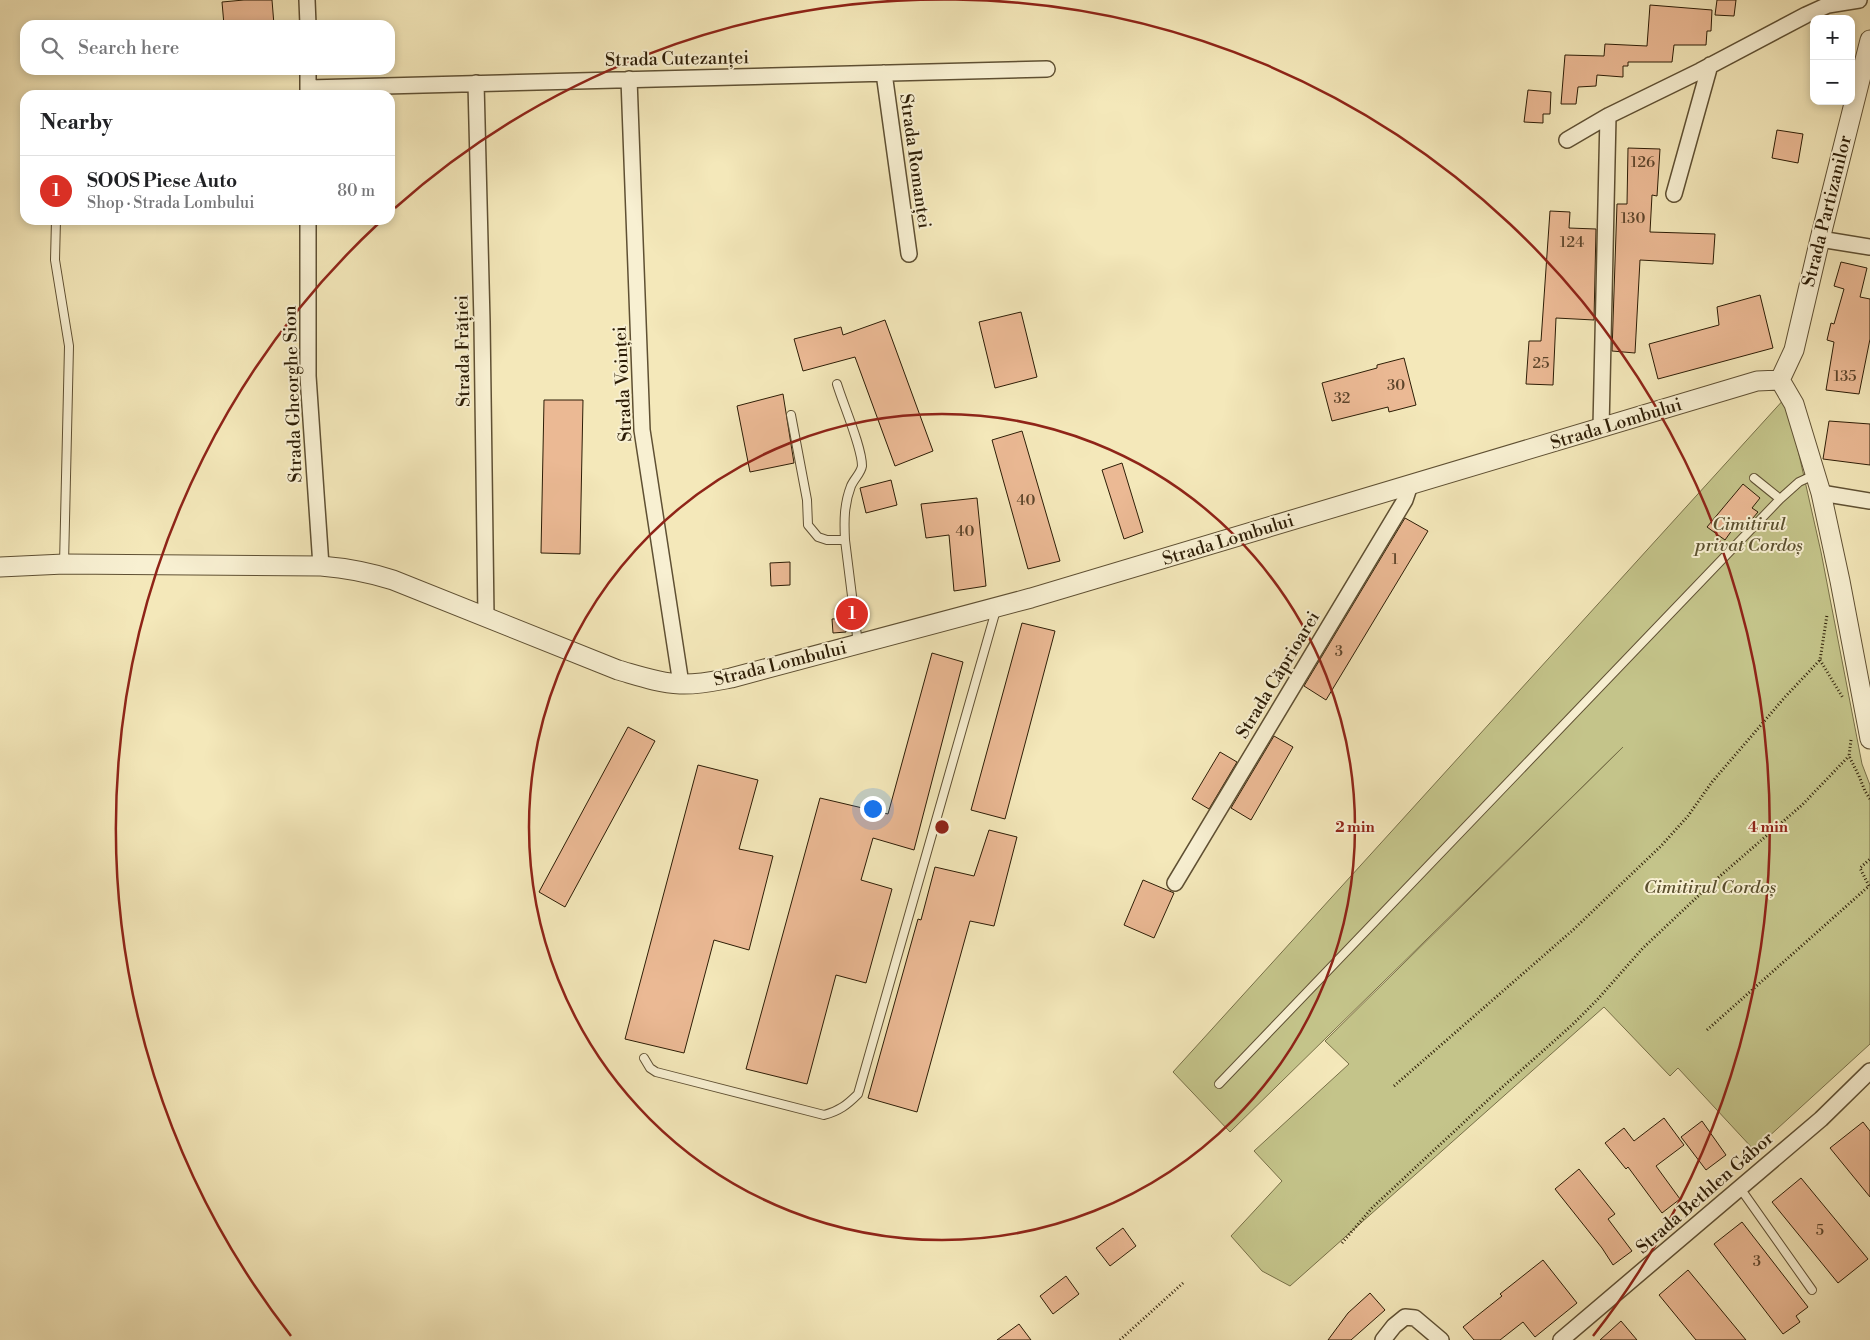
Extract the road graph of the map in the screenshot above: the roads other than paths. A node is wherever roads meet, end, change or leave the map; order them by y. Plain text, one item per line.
1 (307, 0) edge
2 (1859, 0) edge
3 (308, 20) edge
4 (1870, 40) edge
5 (1710, 65) junction
6 (1047, 69) dead end
7 (884, 73) junction
8 (308, 75) edge
9 (629, 79) junction
10 (476, 83) junction
11 (308, 90) edge
12 (329, 90) edge
13 (1608, 116) junction
14 (1567, 140) dead end
15 (1674, 194) dead end
16 (56, 225) edge
17 (308, 225) edge
18 (1820, 239) junction
19 (1870, 247) edge
20 (909, 254) dead end
21 (1780, 380) junction
22 (837, 384) dead end
23 (791, 415) dead end
24 (1601, 428) junction
25 (1816, 474) junction
26 (1754, 478) dead end
27 (1410, 486) junction
28 (1821, 493) junction
29 (1780, 499) junction
30 (1870, 501) edge
31 (845, 540) junction
32 (64, 564) junction
33 (321, 566) junction
34 (0, 567) edge
35 (996, 608) junction
36 (486, 618) junction
37 (858, 644) junction
38 (681, 684) junction
39 (1870, 739) edge
40 (1175, 883) dead end
41 (644, 1058) dead end
42 (1870, 1071) edge
43 (1219, 1084) dead end
44 (1740, 1188) junction
45 (1812, 1290) dead end
46 (1382, 1340) edge
47 (1440, 1340) edge
48 (1561, 1340) edge

1 - 3 street
2 - 5 street
4 - 18 street, Strada Partizanilor
5 - 13 street
5 - 15 street
6 - 7 street, Strada Cutezanței
7 - 9 street, Strada Cutezanței
7 - 20 street, Strada Romanței
8 - 11 street
9 - 10 street, Strada Cutezanței
9 - 38 street, Strada Voinței
10 - 12 street, Strada Cutezanței
10 - 36 street, Strada Frăției
13 - 14 street
13 - 24 street
16 - 32 lane
17 - 33 street, Strada Gheorghe Sion
18 - 19 street
18 - 21 street, Strada Partizanilor
21 - 24 street, Strada Lombului
21 - 25 street
22 - 31 lane
23 - 31 lane
24 - 27 street, Strada Lombului
25 - 28 street
25 - 29 lane
26 - 29 lane
27 - 35 street, Strada Lombului
27 - 40 street, Strada Căprioarei
28 - 30 street
28 - 39 street
29 - 43 lane
31 - 37 lane
32 - 33 street, Strada Lombului
32 - 34 street, Strada Lombului
33 - 36 street, Strada Lombului
35 - 37 street, Strada Lombului
35 - 41 lane
36 - 38 street, Strada Lombului
37 - 38 street, Strada Lombului
42 - 44 street, Strada Bethlen Gábor
44 - 45 lane
44 - 48 street, Strada Bethlen Gábor
46 - 47 street

